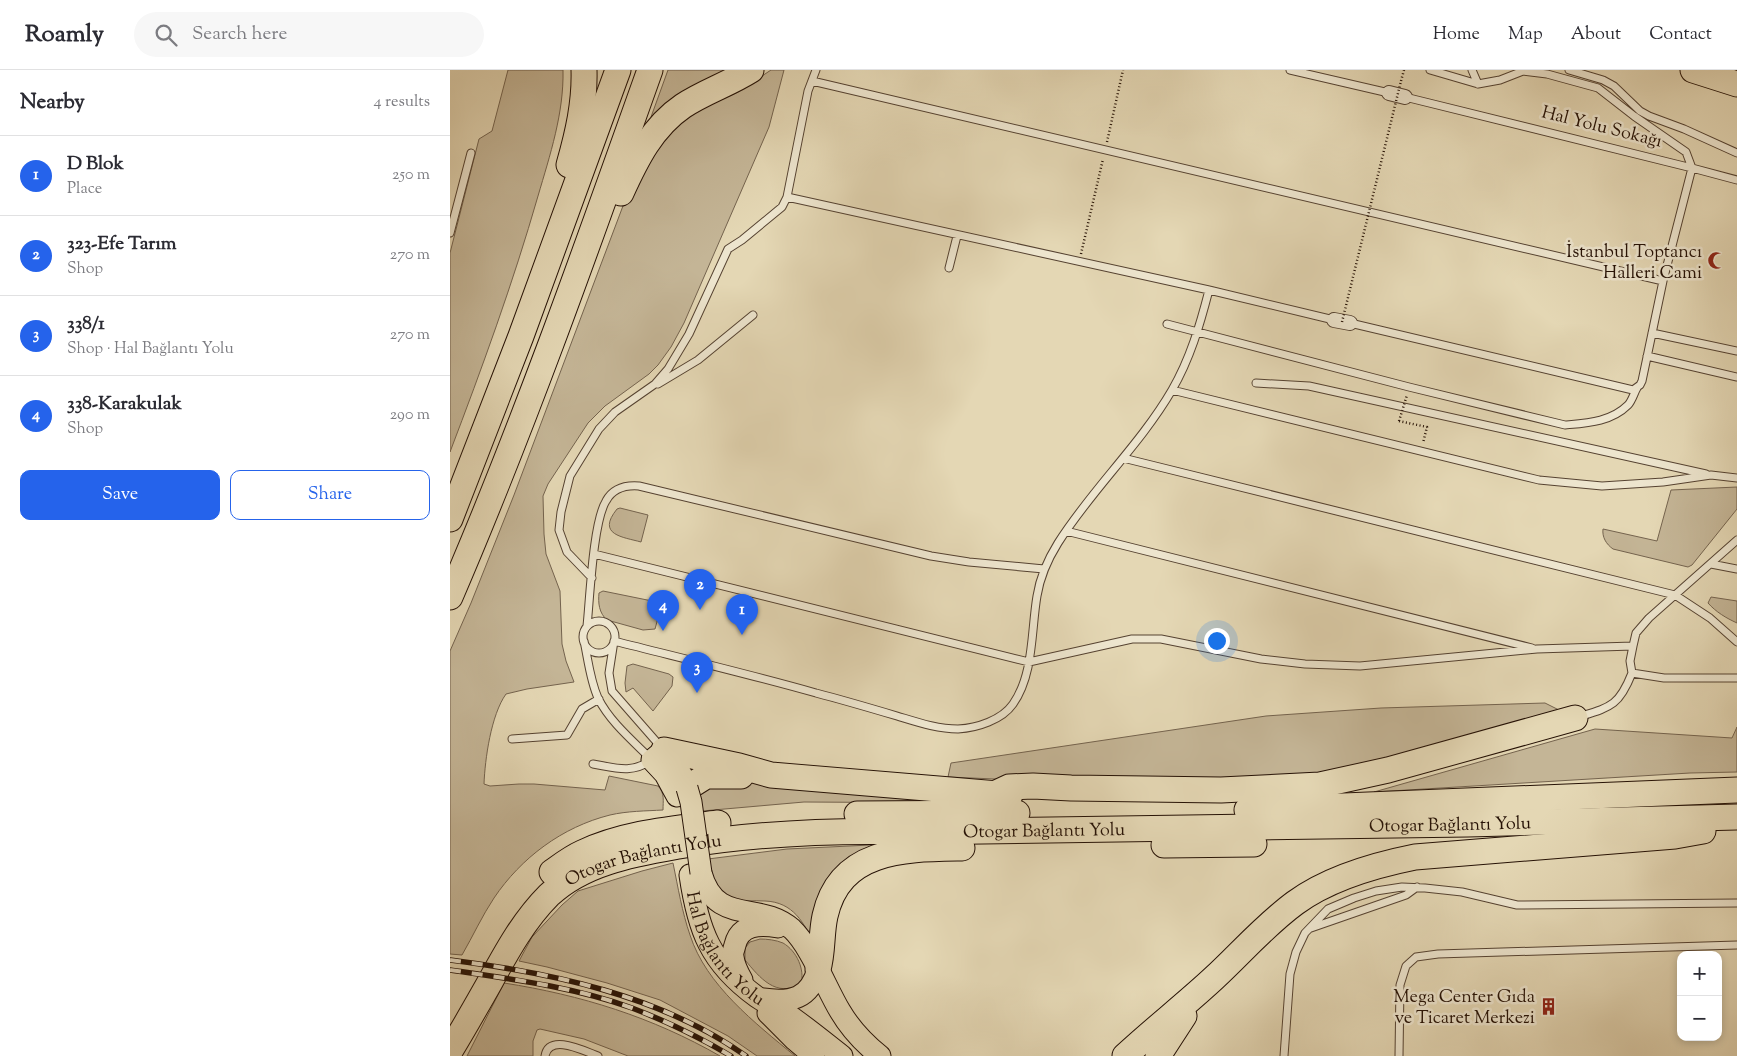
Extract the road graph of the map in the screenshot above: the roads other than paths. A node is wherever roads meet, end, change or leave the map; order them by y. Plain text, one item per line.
1 (584, 70) edge
2 (618, 70) edge
3 (650, 70) edge
4 (751, 70) edge
5 (816, 70) edge
6 (1290, 70) edge
7 (1430, 70) edge
8 (1472, 70) edge
9 (1569, 70) edge
10 (1679, 70) edge
11 (1701, 73) edge
12 (812, 81) junction
13 (1478, 84) junction
14 (1737, 84) edge
15 (1389, 93) joint
16 (1405, 97) joint
17 (471, 153) dead end
18 (1737, 154) edge
19 (1692, 168) junction
20 (1737, 180) edge
21 (787, 197) junction
22 (450, 233) edge
23 (957, 236) junction
24 (949, 268) dead end
25 (1663, 281) junction
26 (571, 286) junction
27 (1209, 290) junction
28 (754, 315) dead end
29 (1168, 324) dead end
30 (1198, 331) junction
31 (1652, 332) junction
32 (521, 336) junction
33 (1737, 351) edge
34 (1647, 356) junction
35 (1737, 377) edge
36 (1256, 383) dead end
37 (1637, 388) junction
38 (1172, 390) junction
39 (638, 395) junction
40 (1123, 458) junction
41 (1711, 475) junction
42 (1737, 478) edge
43 (450, 518) edge
44 (1066, 531) junction
45 (1737, 540) edge
46 (594, 554) junction
47 (1711, 564) junction
48 (1737, 569) edge
49 (1044, 570) junction
50 (592, 578) junction
51 (1674, 595) junction
52 (450, 597) edge
53 (587, 626) junction
54 (584, 641) junction
55 (614, 641) junction
56 (1737, 642) edge
57 (1633, 646) junction
58 (1537, 650) junction
59 (1028, 662) junction
60 (1632, 673) junction
61 (1737, 678) edge
62 (599, 699) junction
63 (1575, 718) joint
64 (512, 739) dead end
65 (658, 755) junction
66 (593, 764) dead end
67 (771, 775) junction
68 (1737, 790) edge
69 (682, 792) junction
70 (994, 794) junction
71 (1248, 810) junction
72 (1737, 817) edge
73 (1612, 820) junction
74 (1737, 822) edge
75 (696, 874) junction
76 (1417, 887) junction
77 (1737, 903) edge
78 (1309, 929) junction
79 (793, 930) junction
80 (1737, 945) edge
81 (818, 969) junction
82 (1214, 978) junction
83 (752, 993) junction
84 (450, 1016) edge
85 (450, 1051) edge
86 (545, 1056) edge
87 (598, 1056) edge
88 (814, 1056) edge
89 (842, 1056) edge
90 (880, 1056) edge
91 (1124, 1056) edge
92 (1158, 1056) edge
93 (1284, 1056) edge
94 (1399, 1056) edge

1 - 32 highway
2 - 32 highway
3 - 26 highway
4 - 26 highway
5 - 12 lane
6 - 15 lane
7 - 13 lane
8 - 13 lane
9 - 18 lane
10 - 11 highway
11 - 14 highway
12 - 21 lane
12 - 25 lane
13 - 19 lane
15 - 16 street, Hal Yolu Sokağı
16 - 19 lane, Hal Yolu Sokağı
17 - 22 lane
19 - 20 lane, Hal Yolu Sokağı
19 - 25 lane
21 - 23 lane
21 - 39 lane
23 - 24 lane
23 - 27 lane
25 - 31 lane
26 - 52 highway
27 - 30 lane
27 - 37 lane
28 - 39 lane
29 - 30 lane
30 - 37 lane
30 - 38 lane
31 - 33 lane
31 - 34 lane
32 - 43 highway
34 - 35 lane
34 - 37 lane
36 - 41 lane
38 - 40 lane
38 - 41 lane
39 - 50 lane
40 - 44 lane
40 - 51 lane
41 - 42 lane
44 - 49 lane
44 - 58 lane
45 - 47 lane
46 - 49 lane
46 - 50 lane
46 - 59 lane
47 - 48 lane
47 - 51 lane
49 - 59 lane
50 - 53 lane
51 - 56 lane
51 - 57 lane
53 - 54 lane
53 - 55 lane
54 - 55 lane
54 - 62 lane
55 - 59 lane
55 - 65 lane
57 - 58 lane
57 - 60 lane
58 - 59 lane
60 - 61 lane
60 - 63 lane
62 - 64 lane
62 - 65 lane
63 - 70 highway
65 - 66 lane
65 - 67 highway
65 - 69 main road, Hal Bağlantı Yolu
67 - 69 highway
67 - 70 highway
68 - 71 highway, Otogar Bağlantı Yolu
69 - 75 main road, Hal Bağlantı Yolu
70 - 71 highway
71 - 84 highway, Otogar Bağlantı Yolu
72 - 73 highway, Otogar Bağlantı Yolu
73 - 81 highway
73 - 85 highway, Otogar Bağlantı Yolu
74 - 82 highway
75 - 79 main road, Hal Bağlantı Yolu
75 - 83 main road, Hal Bağlantı Yolu
76 - 77 lane
76 - 78 lane
76 - 78 lane
78 - 93 lane
79 - 81 main road
79 - 83 main road
80 - 94 lane
81 - 83 main road
81 - 90 main road
82 - 91 highway
82 - 92 highway
83 - 88 main road
83 - 89 main road, Hal Bağlantı Yolu
86 - 87 lane

